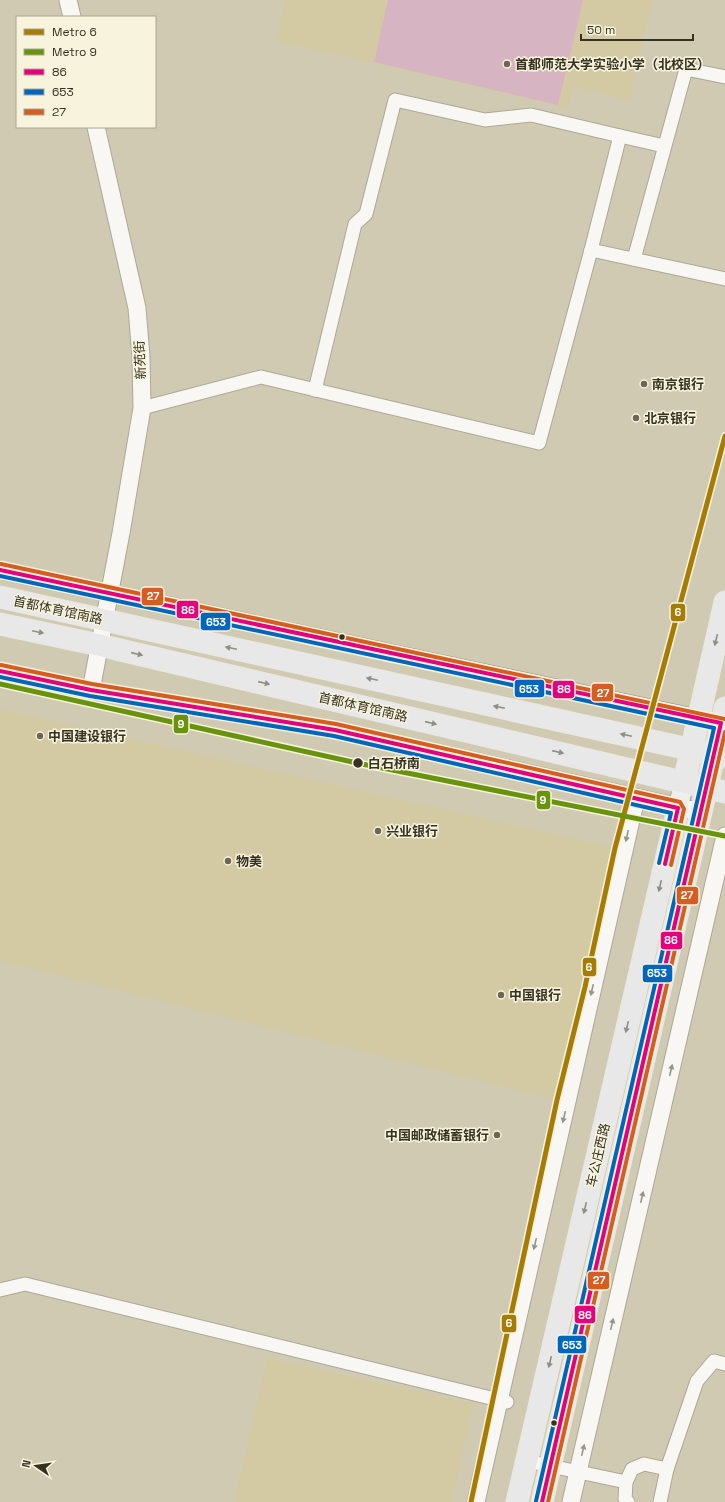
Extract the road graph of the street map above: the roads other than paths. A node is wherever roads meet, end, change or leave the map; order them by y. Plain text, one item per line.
1 (68, 0) edge
2 (72, 16) edge
3 (725, 77) edge
4 (96, 128) edge
5 (620, 136) junction
6 (664, 146) junction
7 (591, 250) junction
8 (634, 259) junction
9 (725, 279) edge
10 (315, 390) junction
11 (142, 408) junction
12 (0, 570) edge
13 (109, 594) junction
14 (0, 597) edge
15 (725, 602) edge
16 (104, 620) junction
17 (0, 624) edge
18 (99, 645) junction
19 (0, 671) edge
20 (91, 690) junction
21 (723, 715) edge
22 (698, 718) junction
23 (691, 749) junction
24 (720, 755) edge
25 (684, 782) junction
26 (716, 790) edge
27 (636, 798) junction
28 (678, 808) junction
29 (701, 812) junction
30 (725, 836) edge
31 (0, 1290) edge
32 (725, 1364) edge
33 (504, 1401) junction
34 (527, 1461) junction
35 (550, 1466) junction
36 (667, 1469) junction
37 (578, 1472) junction
38 (626, 1482) junction
39 (476, 1502) edge
40 (518, 1502) edge
41 (542, 1502) edge
42 (571, 1502) edge
43 (628, 1502) edge
44 (660, 1502) edge

1 - 2 street
3 - 6 street
4 - 11 street, 新苑街
5 - 6 street
5 - 7 street
5 - 10 street
6 - 8 street
7 - 8 street
7 - 10 street
8 - 9 street
10 - 11 street
11 - 13 street, 新苑街
12 - 13 street, 首都体育馆南路
13 - 16 street, 新苑街
13 - 22 street, 首都体育馆南路
14 - 16 main road, 首都体育馆南路
15 -> 22 main road
16 - 18 street, 新苑街
23 -> 16 main road, 首都体育馆南路
17 -> 18 main road, 首都体育馆南路
18 - 20 street, 新苑街
18 -> 25 main road, 首都体育馆南路
19 - 20 street
20 - 27 street
21 - 22 street, 首都体育馆南路
21 - 24 main road, 车公庄西路
22 - 23 main road
23 - 24 main road, 首都体育馆南路
23 - 25 main road
24 - 26 main road, 车公庄西路
25 - 26 main road, 首都体育馆南路
25 - 28 main road
26 - 29 main road, 车公庄西路
27 - 28 street
27 -> 33 street
28 - 29 street
28 -> 34 main road, 车公庄西路
29 - 35 main road, 车公庄西路
37 -> 30 street
31 - 33 street
32 - 36 street
33 - 39 street
34 - 35 street
34 - 40 main road, 车公庄西路
35 - 37 street
35 - 41 main road, 车公庄西路
36 - 38 street
36 - 44 street
37 - 38 street
37 - 42 street
38 - 43 street

